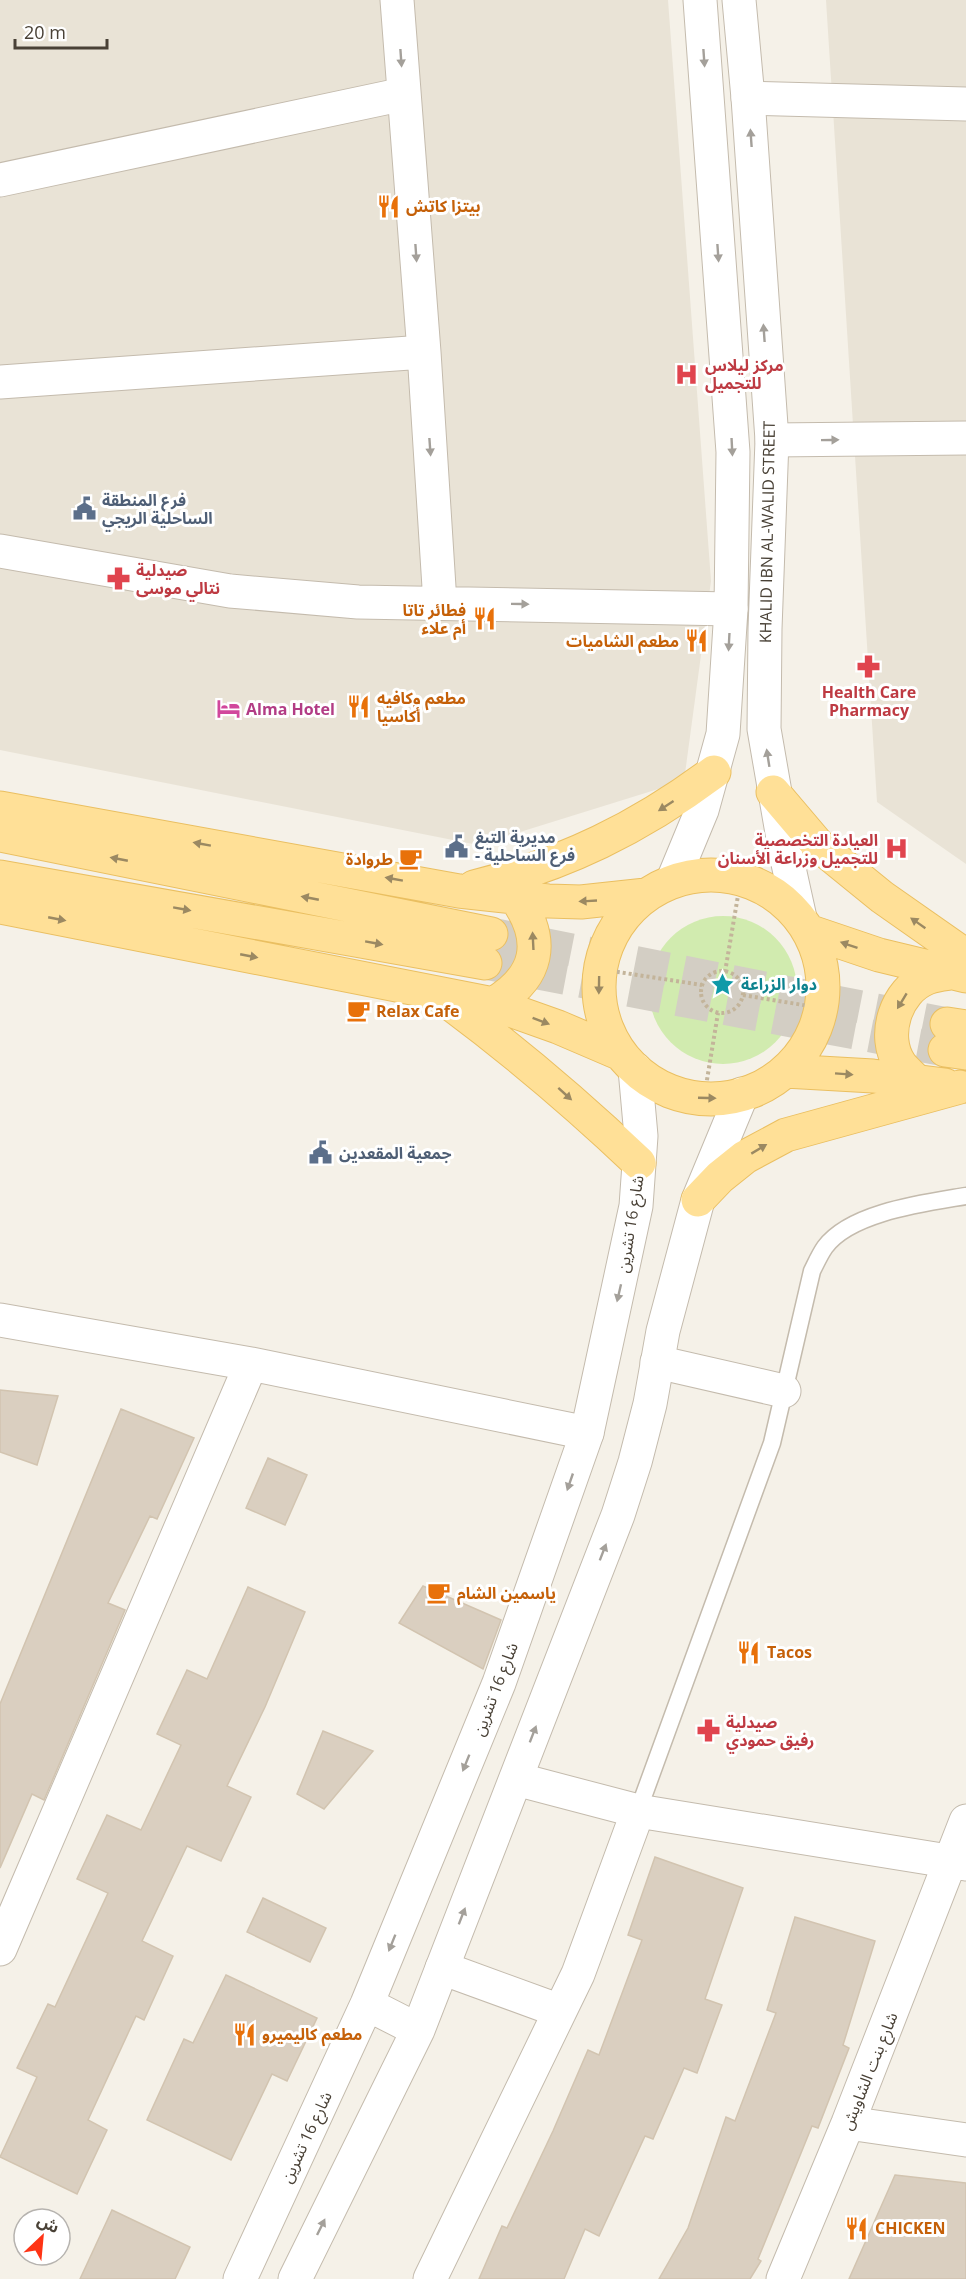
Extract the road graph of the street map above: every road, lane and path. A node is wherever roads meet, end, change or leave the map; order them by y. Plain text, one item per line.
1 (397, 0) edge
2 (699, 0) edge
3 (738, 0) edge
4 (404, 94) junction
5 (748, 98) junction
6 (966, 104) edge
7 (0, 180) edge
8 (424, 352) junction
9 (0, 382) edge
10 (966, 438) edge
11 (772, 440) junction
12 (0, 551) edge
13 (440, 603) junction
14 (731, 609) junction
15 (714, 772) junction
16 (774, 792) junction
17 (0, 808) edge
18 (0, 835) edge
19 (0, 877) edge
20 (741, 878) junction
21 (659, 887) junction
22 (459, 891) junction
23 (516, 898) junction
24 (0, 907) edge
25 (804, 925) junction
26 (961, 968) edge
27 (599, 969) junction
28 (725, 972) junction
29 (702, 985) junction
30 (437, 993) junction
31 (743, 996) junction
32 (493, 1004) junction
33 (821, 1008) junction
34 (718, 1012) junction
35 (628, 1062) junction
36 (785, 1071) junction
37 (916, 1081) junction
38 (963, 1088) edge
39 (742, 1094) junction
40 (704, 1098) junction
41 (639, 1163) junction
42 (966, 1196) edge
43 (698, 1200) junction
44 (0, 1320) edge
45 (657, 1362) junction
46 (251, 1364) junction
47 (784, 1391) junction
48 (587, 1433) junction
49 (516, 1779) junction
50 (638, 1811) junction
51 (966, 1821) edge
52 (958, 1863) edge
53 (0, 1949) edge
54 (442, 1968) junction
55 (367, 2004) junction
56 (560, 2011) junction
57 (418, 2030) junction
58 (848, 2123) junction
59 (966, 2140) edge
60 (240, 2279) edge
61 (295, 2279) edge
62 (430, 2279) edge
63 (783, 2279) edge

1 -> 4 street
2 -> 14 street
3 - 5 street, KHALID IBN AL-WALID STREET
4 - 7 street
4 -> 8 street
5 - 6 street
11 -> 5 street, KHALID IBN AL-WALID STREET
8 - 9 street
8 -> 13 street
11 -> 10 street
16 -> 11 street, KHALID IBN AL-WALID STREET
12 - 13 street
13 -> 14 street
14 -> 15 street
15 - 21 street
15 -> 22 main road
16 - 25 street, KHALID IBN AL-WALID STREET
26 -> 16 main road
22 -> 17 main road
19 -> 18 main road
20 - 21 main road
20 - 25 main road
20 - 28 path
21 -> 23 main road
21 - 27 main road
22 - 23 main road
32 -> 23 main road
24 -> 30 main road
26 -> 25 main road
25 - 33 main road
26 -> 37 main road
27 - 29 path
27 -> 35 main road
28 - 29 path
28 - 31 path
29 - 34 path
30 - 32 main road
30 -> 41 main road
31 - 33 path
31 - 34 path
32 -> 35 main road
33 - 36 main road
34 - 40 path
35 - 40 main road
35 - 41 street, شارع 16 تشرين
36 -> 37 main road
36 - 39 main road
37 - 38 main road
43 -> 38 main road
40 -> 39 main road
39 - 43 street
41 -> 48 street, شارع 16 تشرين
42 - 47 lane
43 - 45 street
44 - 46 street
45 - 47 street
49 -> 45 street
46 - 48 street
46 - 53 street
47 - 50 lane
48 -> 55 street, شارع 16 تشرين
49 - 50 street
54 -> 49 street
50 - 52 street
50 - 56 street
51 - 52 street, شارع بنت الشاويش
52 - 58 street, شارع بنت الشاويش
54 - 56 street
54 - 57 street
55 - 57 street
55 - 60 street, شارع 16 تشرين
56 - 62 street
61 -> 57 street
58 - 59 street
58 - 63 street, شارع بنت الشاويش

